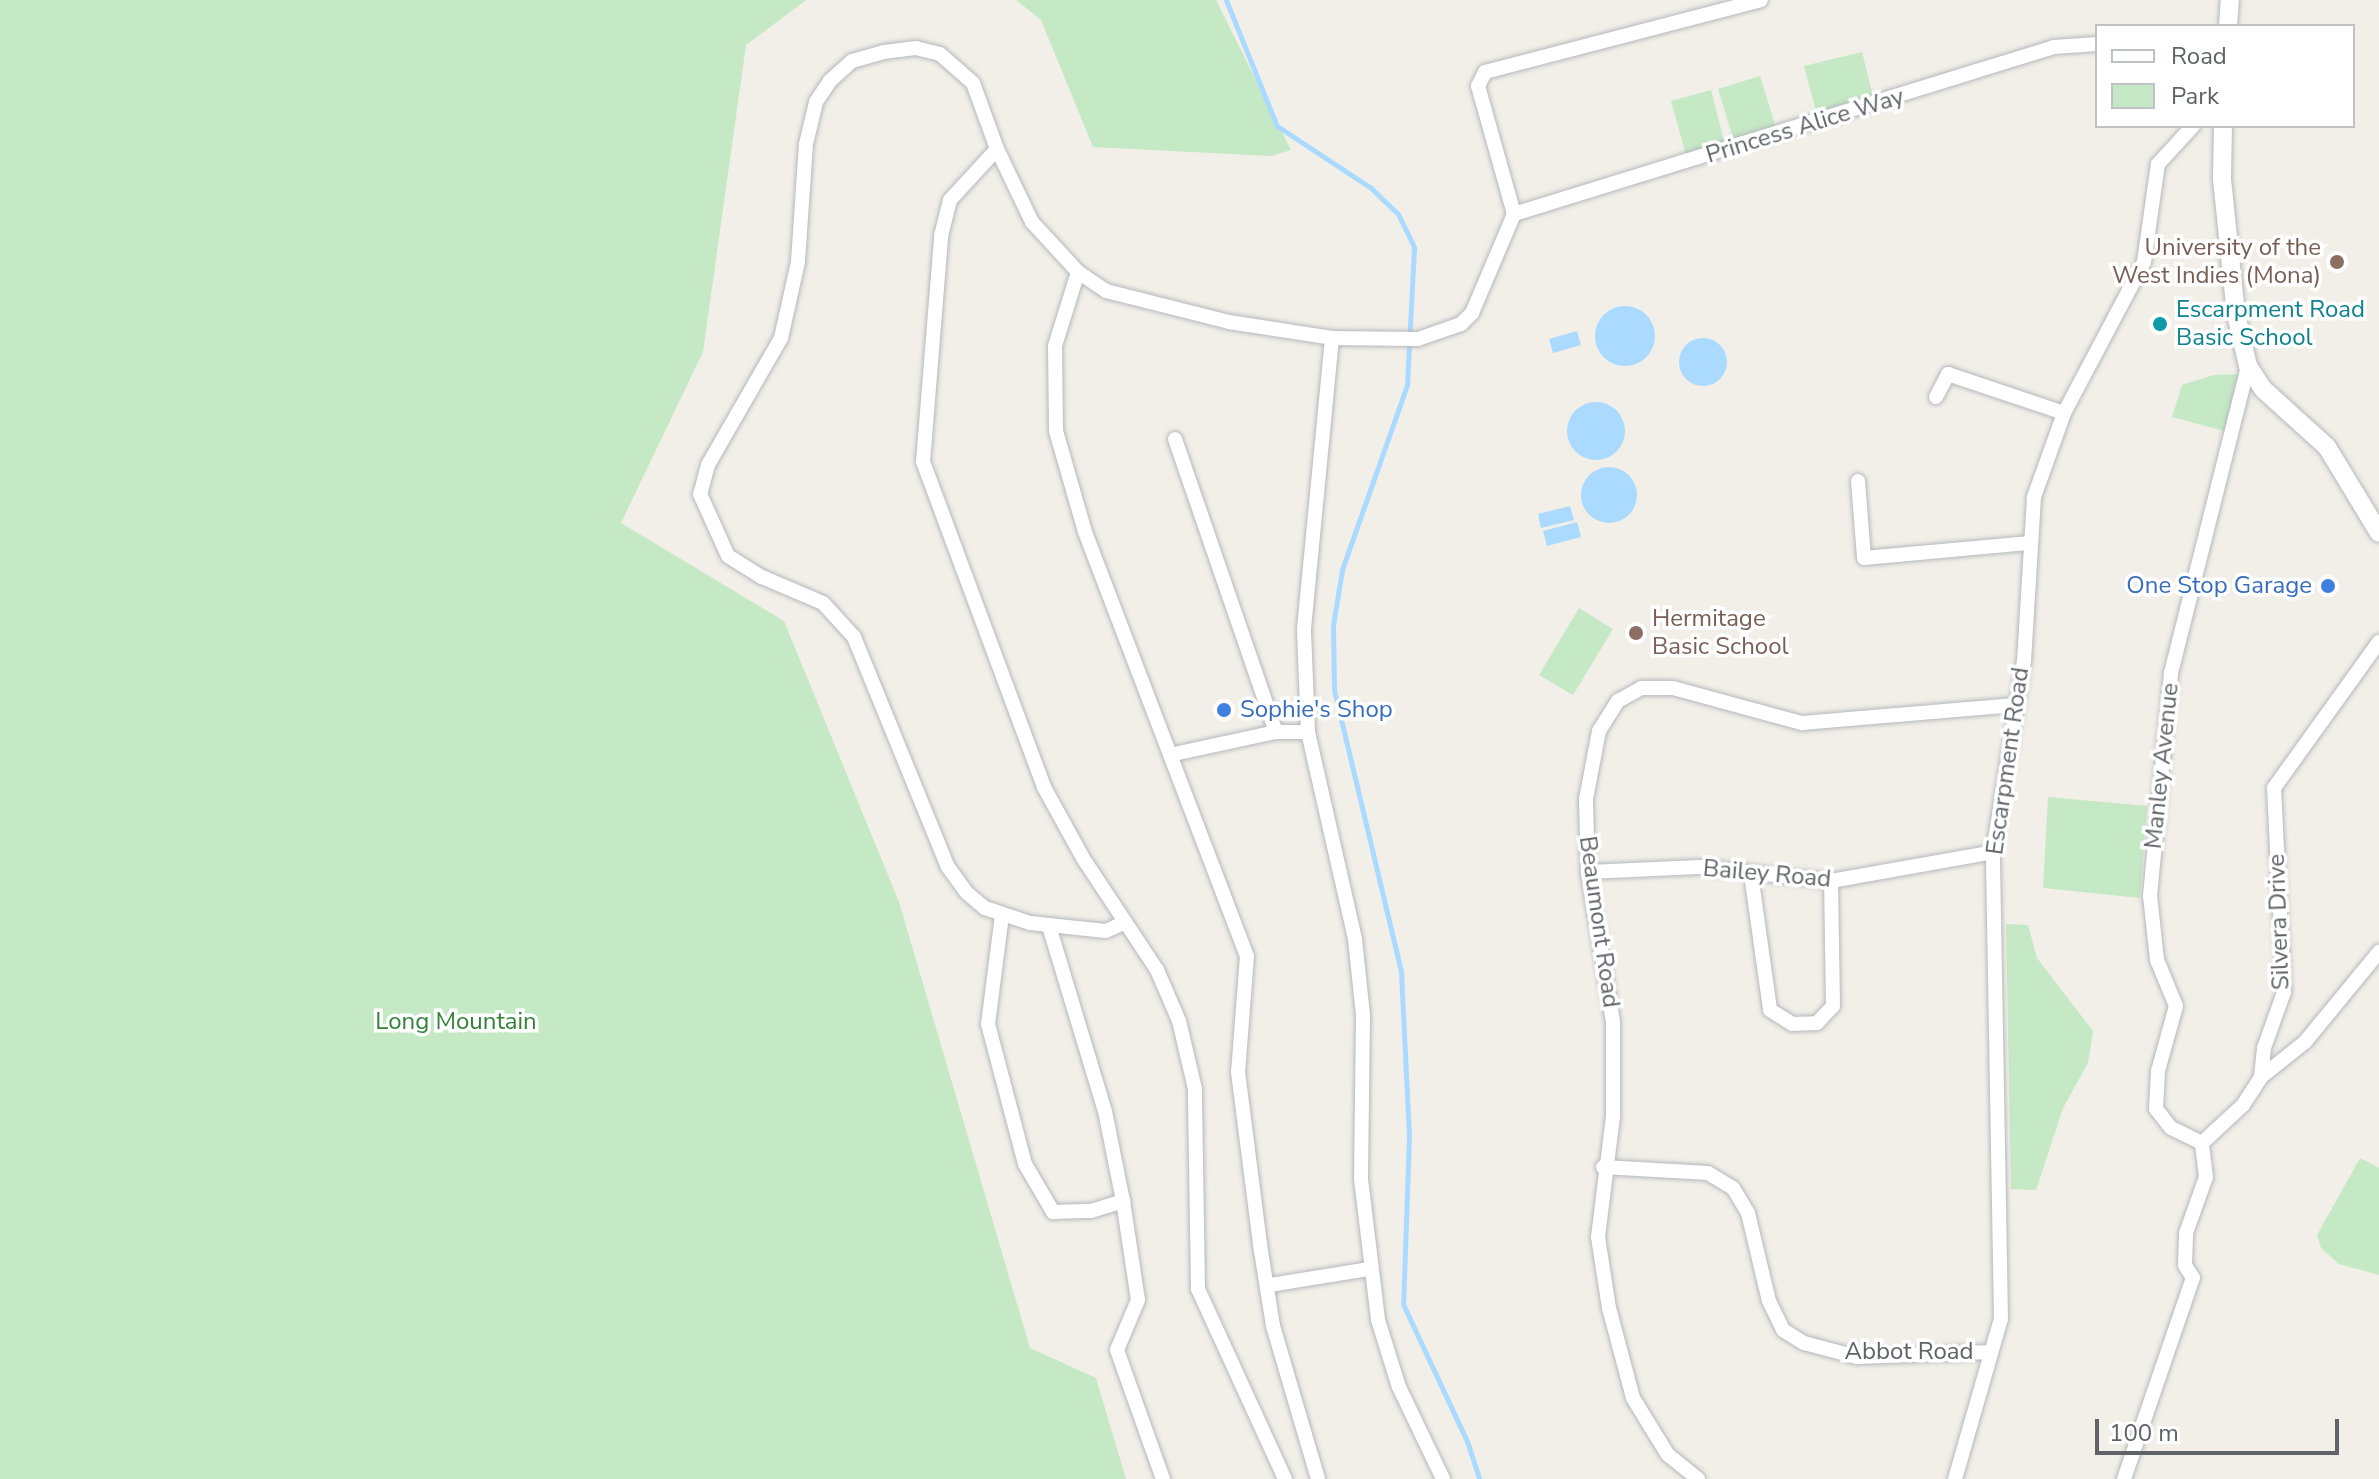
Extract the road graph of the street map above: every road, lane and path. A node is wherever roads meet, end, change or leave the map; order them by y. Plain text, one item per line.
1 (1761, 0) edge
2 (2230, 0) edge
3 (2228, 24) edge
4 (2095, 44) edge
5 (2191, 128) edge
6 (2223, 128) edge
7 (997, 149) junction
8 (1514, 214) junction
9 (1078, 272) junction
10 (1332, 338) junction
11 (2248, 366) junction
12 (1936, 397) dead end
13 (2064, 413) junction
14 (1175, 439) dead end
15 (1858, 481) dead end
16 (2379, 533) edge
17 (2030, 543) junction
18 (2379, 642) edge
19 (2015, 705) junction
20 (1276, 732) junction
21 (1308, 732) junction
22 (1174, 754) junction
23 (1993, 852) junction
24 (1588, 872) junction
25 (1751, 874) junction
26 (1831, 881) junction
27 (1002, 915) junction
28 (1125, 922) junction
29 (1049, 926) junction
30 (2379, 952) edge
31 (2261, 1077) junction
32 (2202, 1143) junction
33 (1603, 1167) junction
34 (1123, 1201) junction
35 (1369, 1269) junction
36 (1270, 1285) junction
37 (1991, 1352) junction
38 (1163, 1479) edge
39 (1285, 1479) edge
40 (1318, 1479) edge
41 (1443, 1479) edge
42 (1698, 1479) edge
43 (1955, 1479) edge
44 (2124, 1479) edge

1 - 8 street
2 - 3 street
4 - 8 street, Princess Alice Way
5 - 13 street, Escarpment Road
6 - 11 street
7 - 9 street
7 - 27 street
7 - 28 street
8 - 10 street
9 - 10 street
9 - 22 street
10 - 21 street
11 - 16 street
11 - 32 street, Manley Avenue
12 - 13 street
13 - 17 street, Escarpment Road
14 - 20 street
15 - 17 street
17 - 19 street, Escarpment Road
18 - 31 street, Silvera Drive
19 - 23 street, Escarpment Road
19 - 24 street, Beaumont Road
20 - 21 street
20 - 22 street
21 - 35 street
22 - 36 street
23 - 26 street, Bailey Road
23 - 37 street, Escarpment Road
24 - 25 street, Bailey Road
24 - 33 street, Beaumont Road
25 - 26 street, Bailey Road
25 - 26 street
27 - 29 street
27 - 34 street
28 - 29 street
28 - 39 street
29 - 34 street
30 - 31 street
31 - 32 street, Silvera Drive
32 - 44 street
33 - 37 street, Abbot Road
33 - 42 street, Beaumont Road
34 - 38 street
35 - 36 street
35 - 41 street
36 - 40 street
37 - 43 street, Escarpment Road

